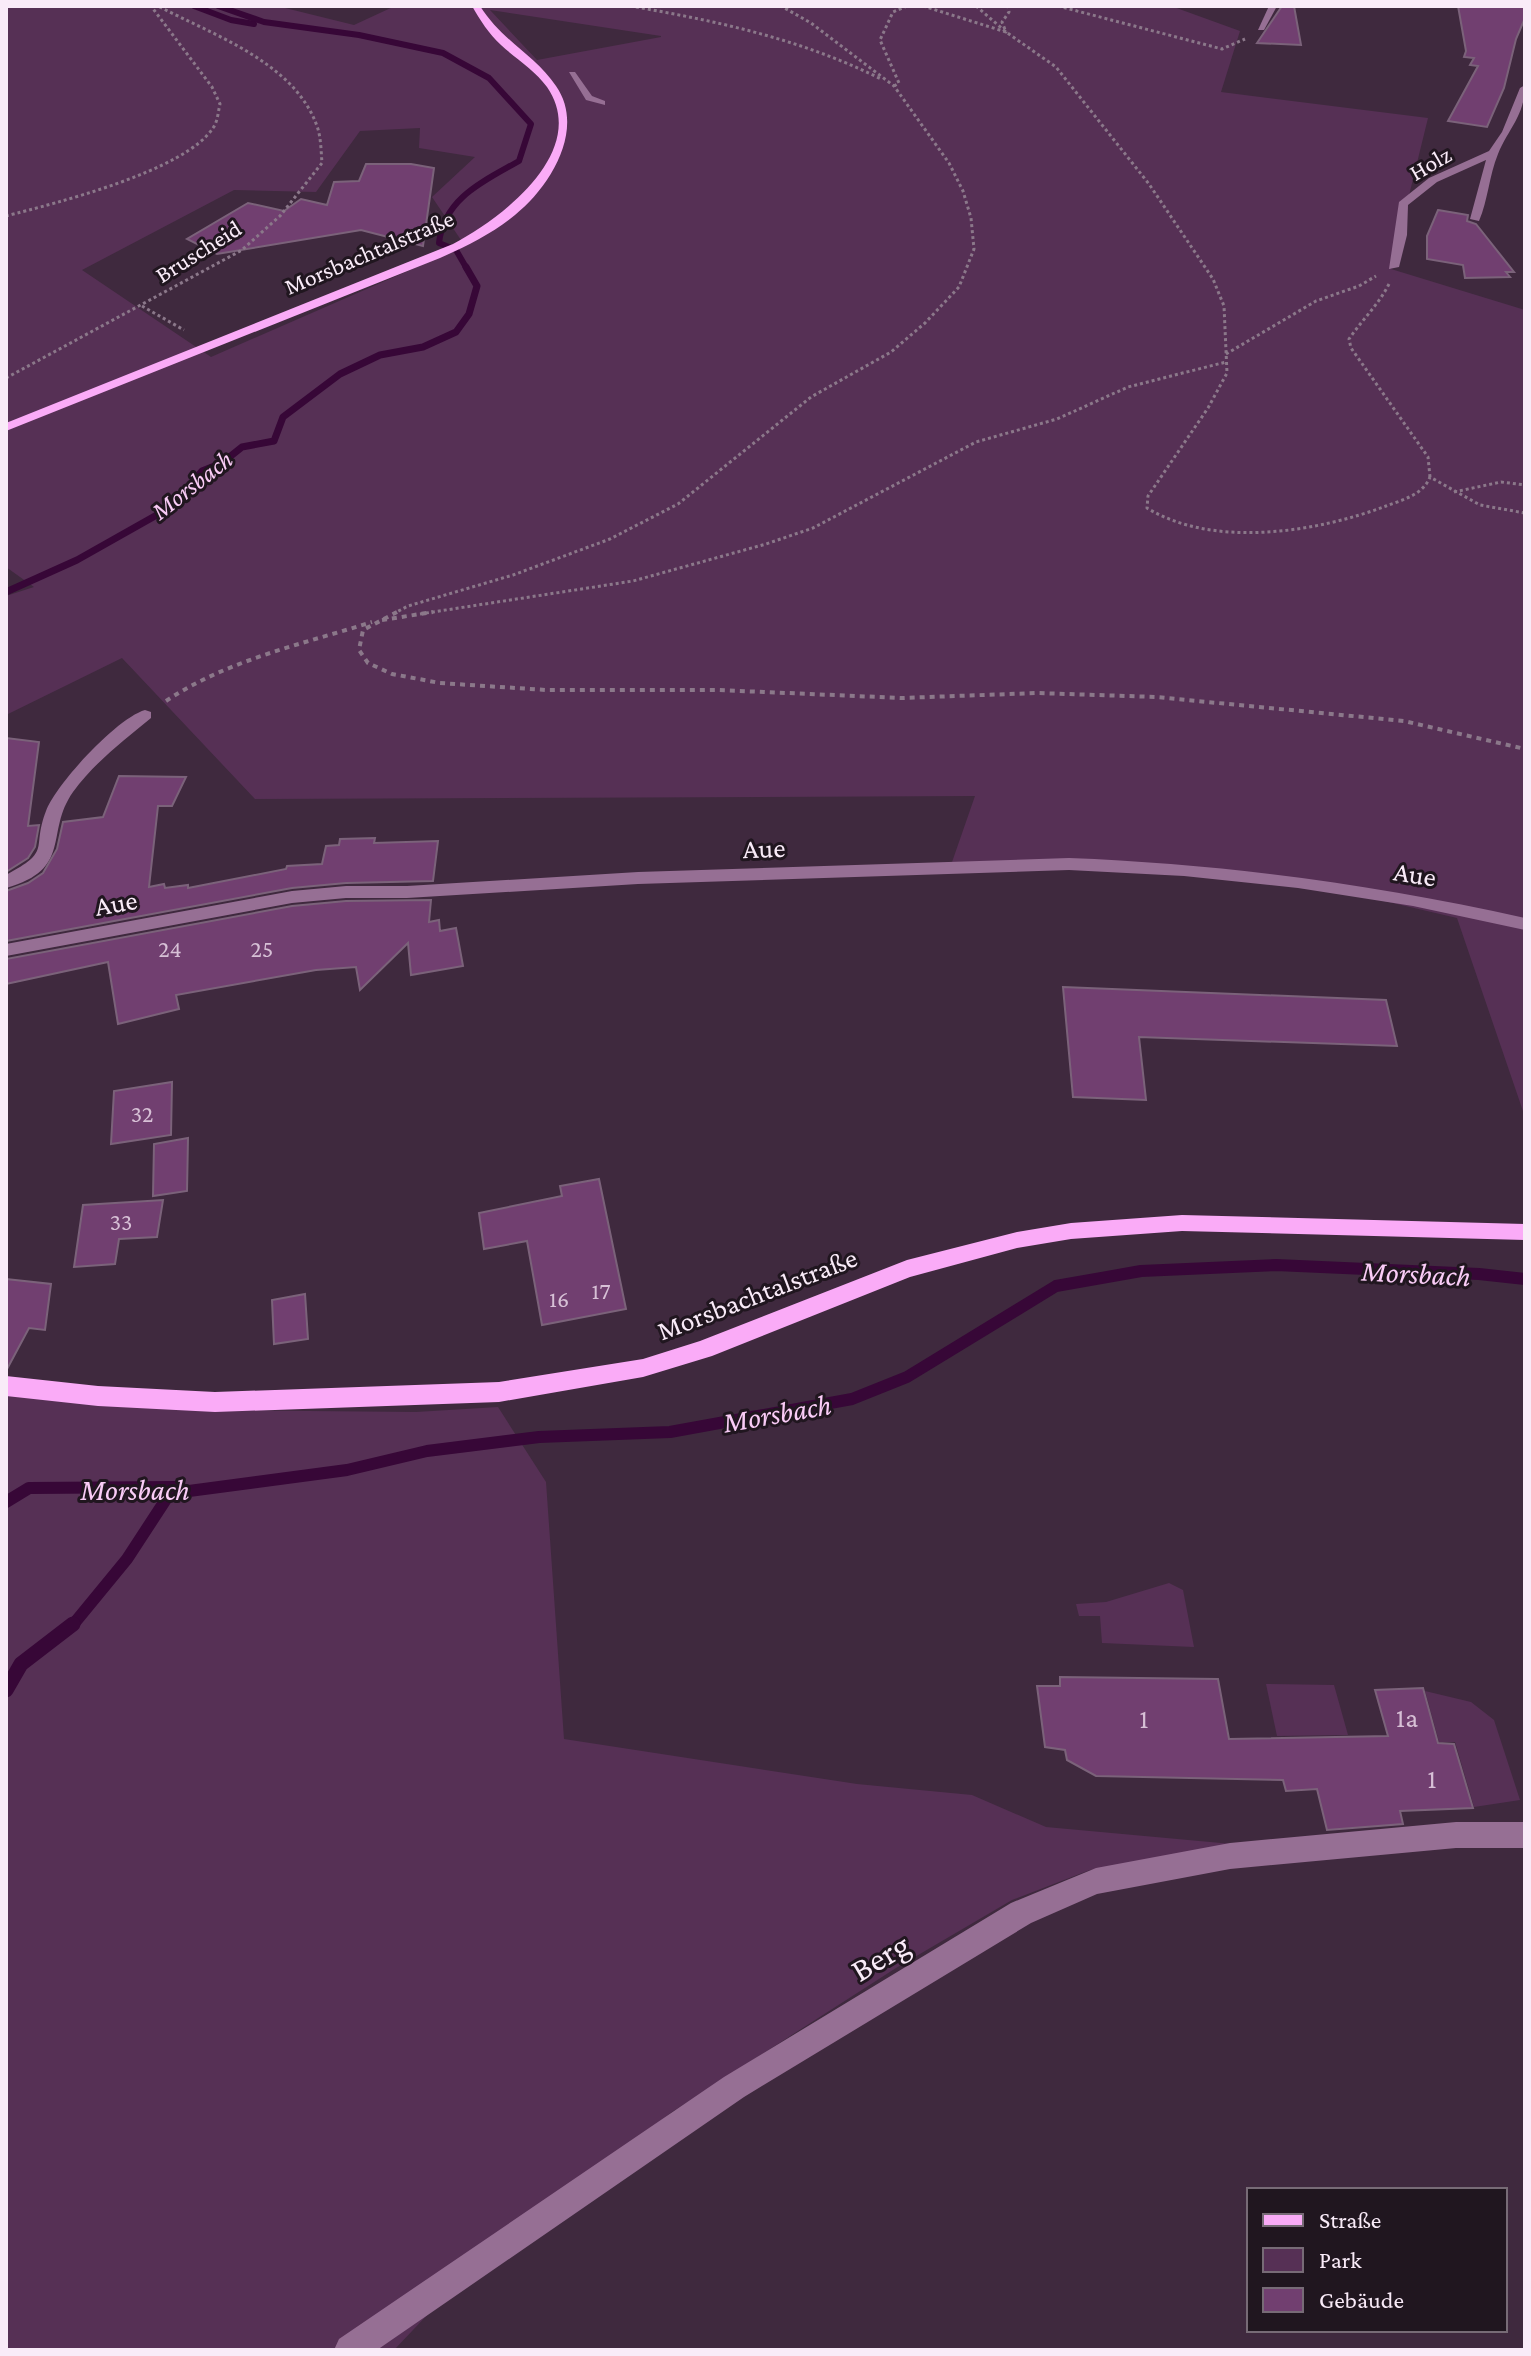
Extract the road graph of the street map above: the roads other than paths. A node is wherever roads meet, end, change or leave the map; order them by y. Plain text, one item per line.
1 (476, 6) edge
2 (1273, 6) edge
3 (1261, 28) road end
4 (585, 72) dead end
5 (572, 74) junction
6 (544, 77) junction
7 (1525, 88) edge
8 (602, 103) dead end
9 (1493, 153) junction
10 (1475, 219) dead end
11 (1393, 267) road end
12 (6, 427) edge
13 (145, 715) road end
14 (6, 882) edge
15 (1525, 924) edge
16 (6, 950) edge
17 (1525, 1232) edge
18 (6, 1386) edge
19 (1525, 1835) edge
20 (350, 2350) edge

1 - 6 main road, Morsbachtalstraße
2 - 3 street
4 - 5 street
5 - 6 street
5 - 8 street
6 - 12 main road, Morsbachtalstraße
7 - 9 street, Holz
9 - 10 street, Holz
9 - 11 street, Holz
13 - 14 street
15 - 16 street, Aue
17 - 18 main road, Morsbachtalstraße
19 - 20 street, Berg

